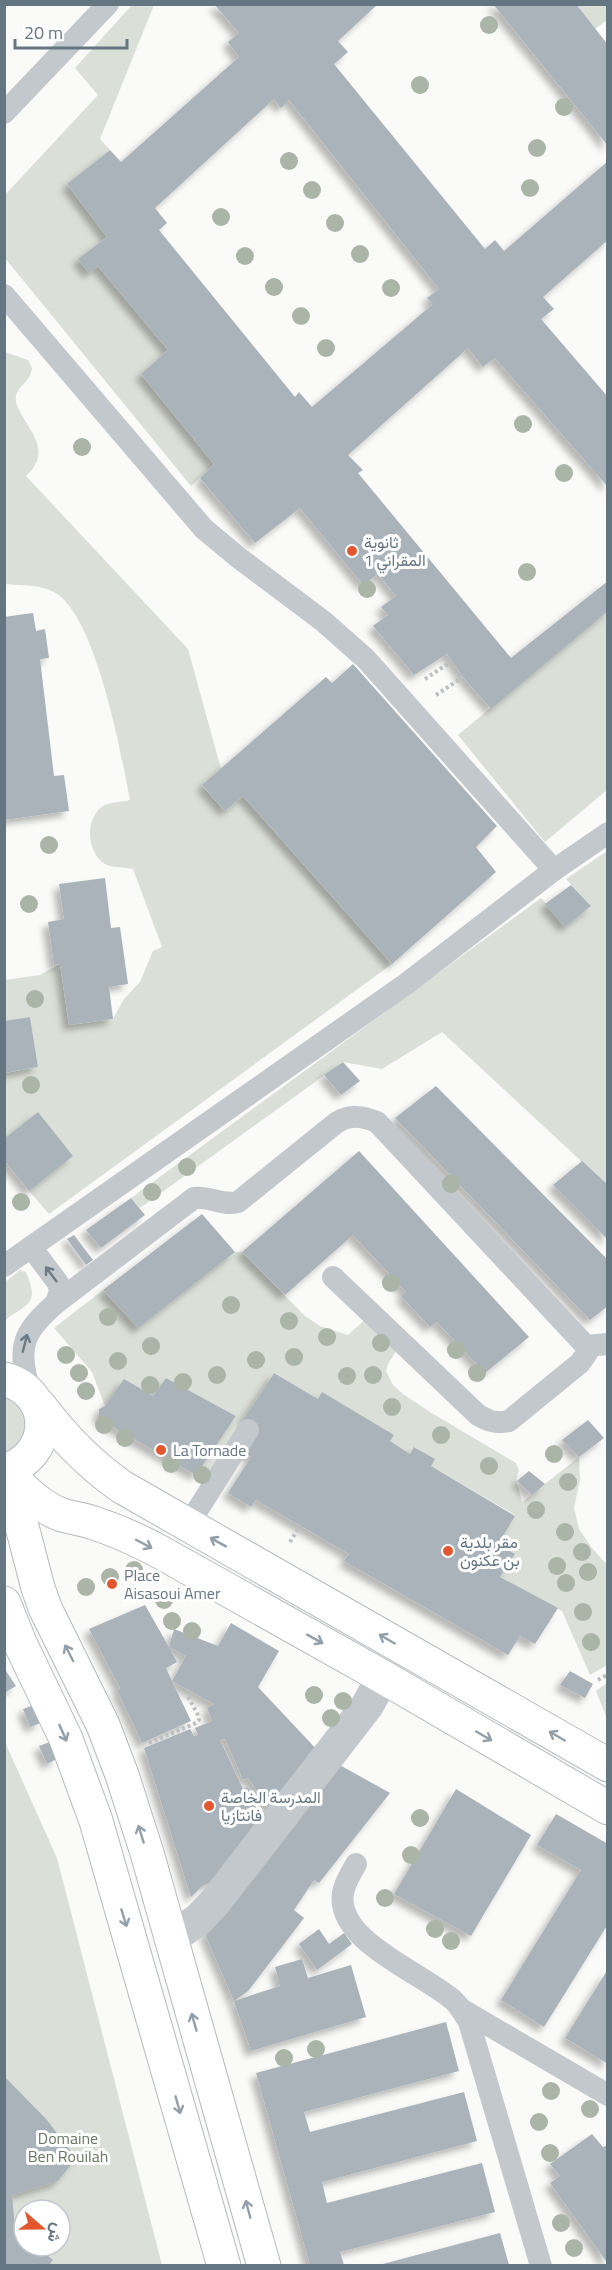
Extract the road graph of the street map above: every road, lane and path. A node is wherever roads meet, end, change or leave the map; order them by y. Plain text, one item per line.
1 (108, 4) edge
2 (4, 113) edge
3 (4, 295) edge
4 (452, 661) dead end
5 (463, 676) dead end
6 (418, 684) dead end
7 (430, 699) dead end
8 (608, 833) edge
9 (554, 870) junction
10 (31, 1247) junction
11 (4, 1266) edge
12 (333, 1277) dead end
13 (56, 1303) junction
14 (597, 1345) edge
15 (17, 1387) edge
16 (248, 1430) dead end
17 (5, 1472) edge
18 (91, 1521) junction
19 (188, 1525) junction
20 (300, 1526) dead end
21 (288, 1545) dead end
22 (30, 1558) junction
23 (4, 1603) edge
24 (12, 1648) edge
25 (608, 1674) edge
26 (384, 1677) junction
27 (598, 1680) dead end
28 (187, 1695) dead end
29 (143, 1746) dead end
30 (608, 1765) edge
31 (608, 1808) edge
32 (356, 1864) dead end
33 (170, 1939) junction
34 (461, 2009) junction
35 (608, 2095) edge
36 (224, 2265) edge
37 (264, 2265) edge
38 (542, 2265) edge

1 - 2 lane
3 - 9 lane
4 - 6 path
5 - 7 path
8 - 9 lane
9 - 10 lane
10 - 11 lane
13 -> 10 lane
12 - 14 lane
13 - 14 lane
15 -> 13 lane
15 - 17 main road
15 - 19 main road
16 - 19 lane
17 - 18 main road
17 - 22 main road
18 - 22 main road
18 -> 26 main road
30 -> 19 main road
20 - 21 path
33 -> 22 main road
23 - 24 main road
24 -> 36 main road
25 - 27 path
26 -> 31 main road
26 - 33 street
28 - 29 path
32 - 34 lane
37 -> 33 main road
34 - 35 lane
34 - 38 lane

